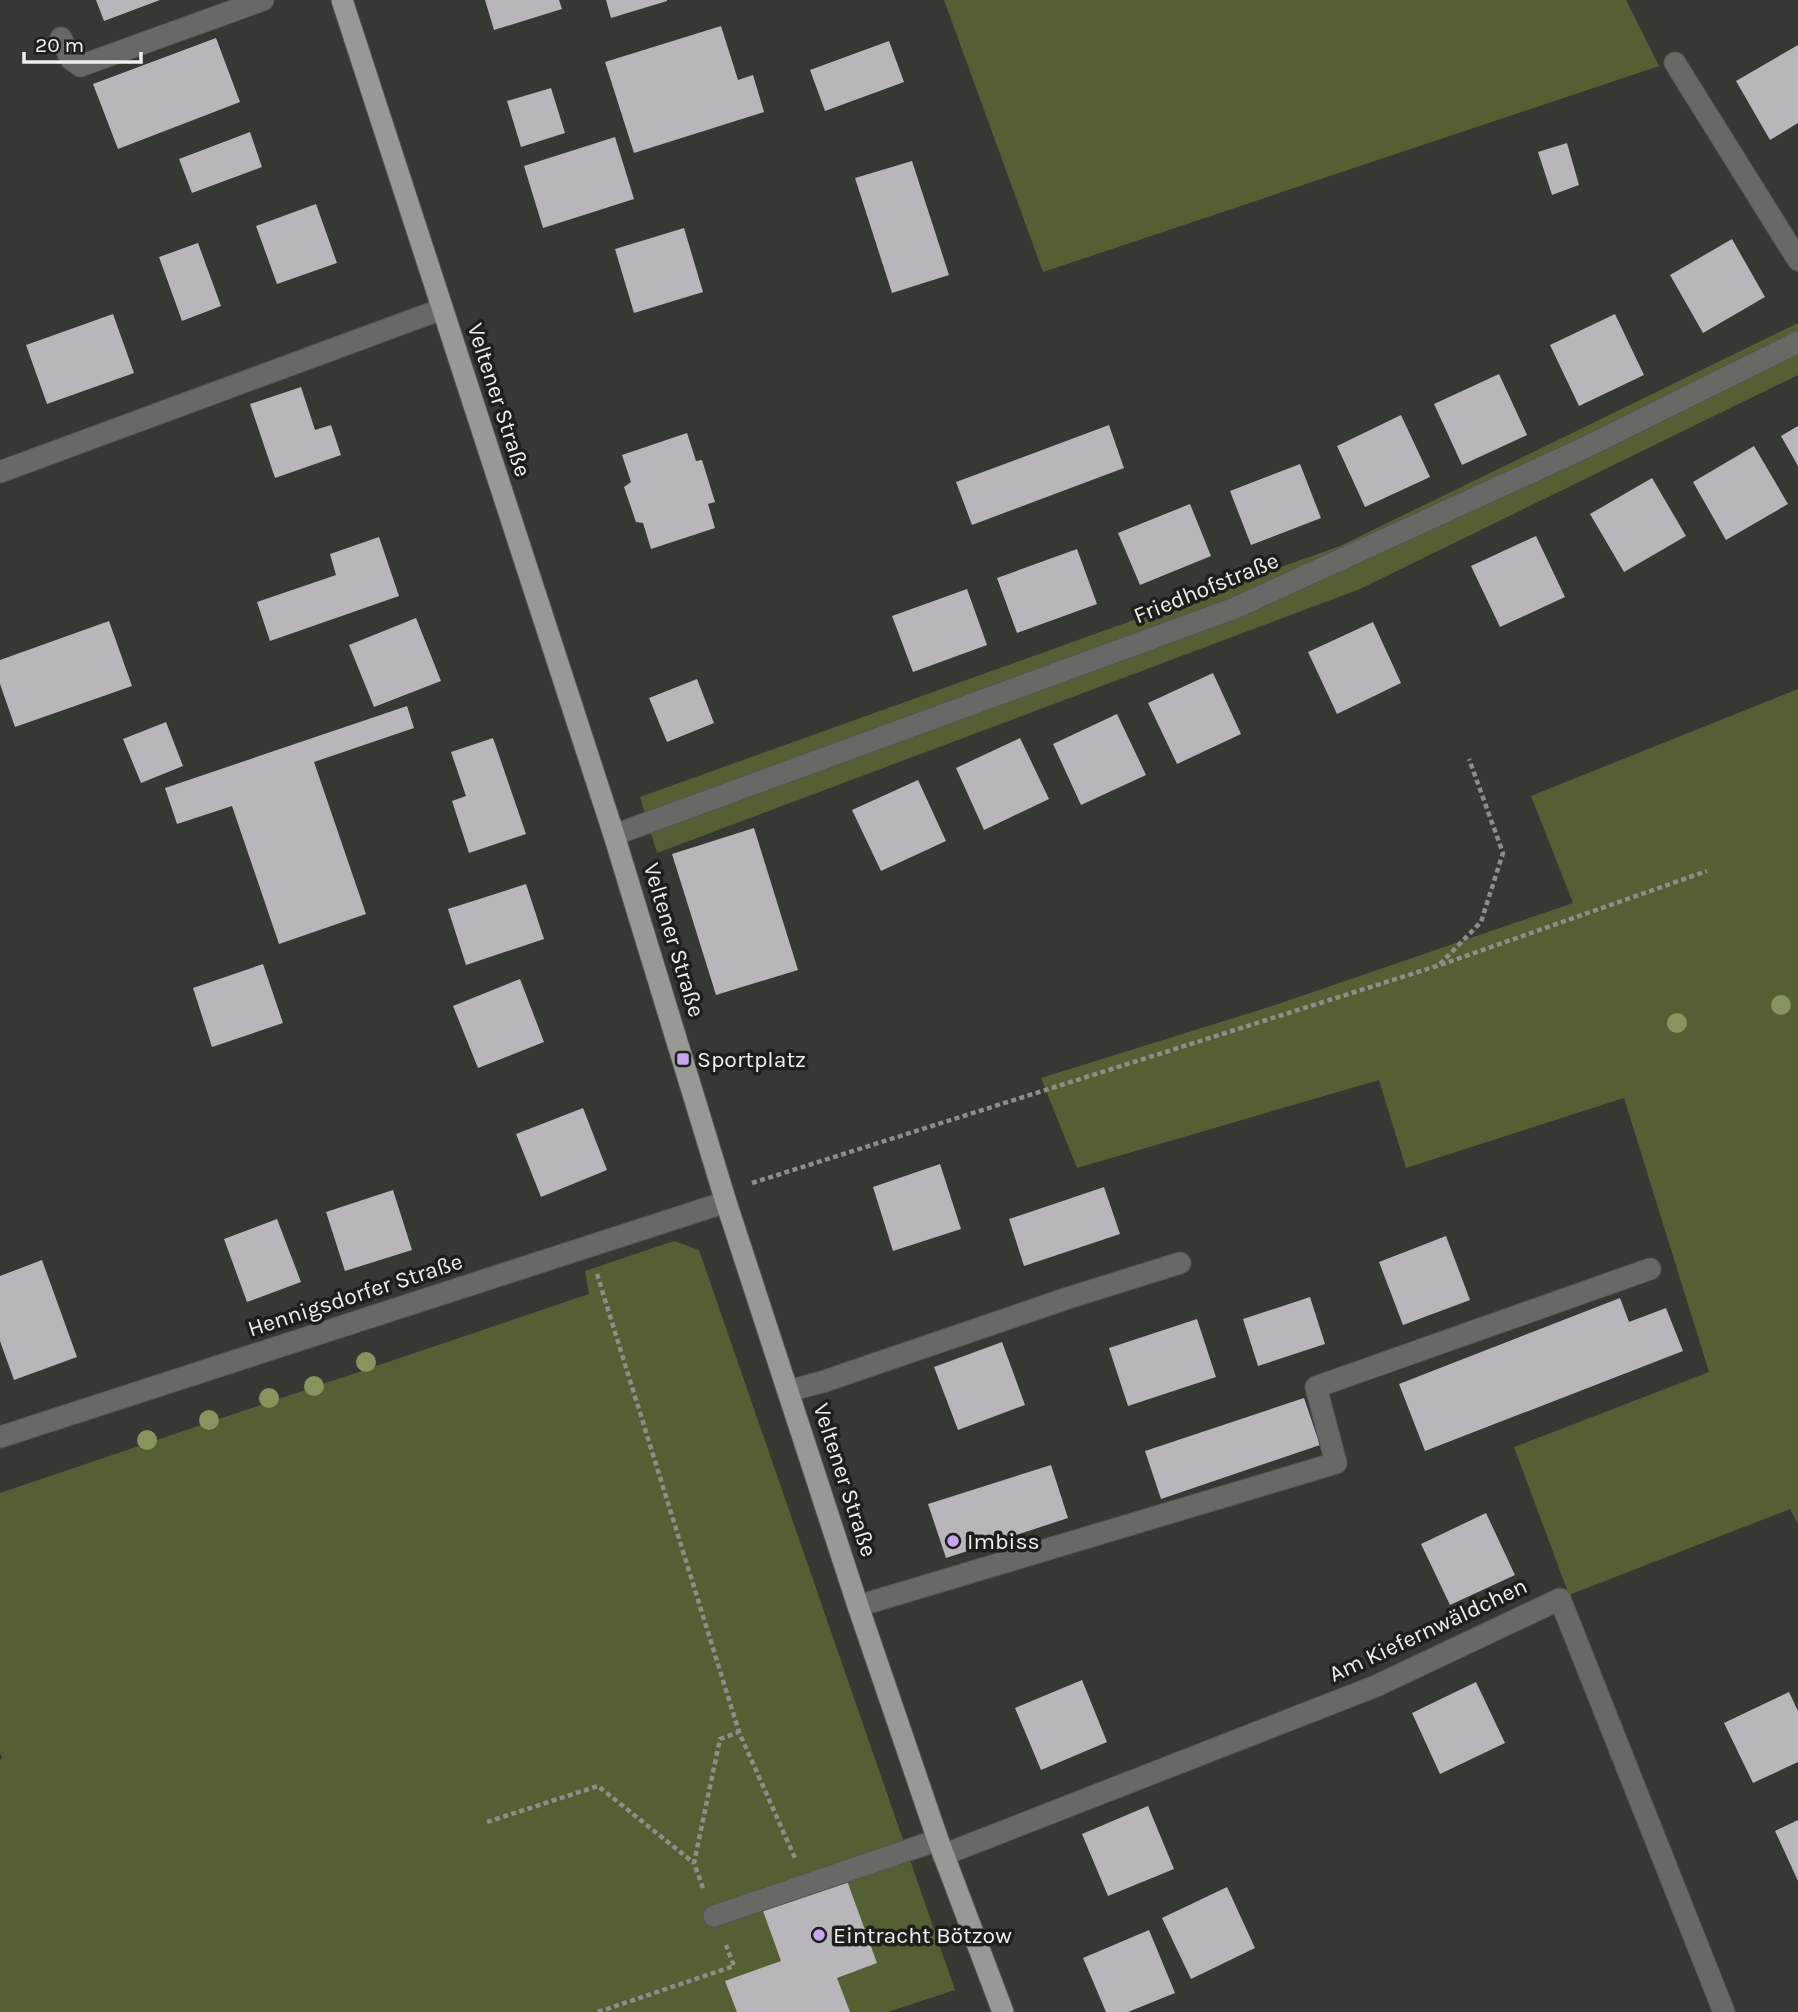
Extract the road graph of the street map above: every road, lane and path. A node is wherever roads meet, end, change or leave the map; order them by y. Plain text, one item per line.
1 (263, 0) edge
2 (342, 0) edge
3 (61, 38) dead end
4 (1675, 63) dead end
5 (1798, 260) edge
6 (442, 309) junction
7 (1798, 342) edge
8 (0, 472) edge
9 (1469, 759) dead end
10 (614, 835) junction
11 (1707, 871) dead end
12 (1440, 965) junction
13 (725, 1197) junction
14 (588, 1247) junction
15 (1181, 1262) dead end
16 (1650, 1269) dead end
17 (788, 1391) junction
18 (0, 1437) edge
19 (858, 1606) junction
20 (487, 1822) dead end
21 (941, 1847) junction
22 (694, 1863) dead end
23 (806, 1885) junction
24 (714, 1916) dead end
25 (1003, 2012) edge
26 (1724, 2012) edge

1 - 3 street
2 - 6 main road, Veltener Straße
4 - 5 street
6 - 8 street
6 - 10 main road, Veltener Straße
7 - 10 street, Friedhofstraße
9 - 12 path
10 - 13 main road, Veltener Straße
11 - 12 path
12 - 13 path
13 - 14 street, Hennigsdorfer Straße
13 - 17 main road, Veltener Straße
14 - 18 street, Hennigsdorfer Straße
14 - 23 path
15 - 17 street
16 - 19 street
17 - 19 main road, Veltener Straße
19 - 21 main road, Veltener Straße
20 - 22 path
21 - 23 street
21 - 25 main road, Veltener Straße
21 - 26 street, Am Kiefernwäldchen
23 - 24 street

